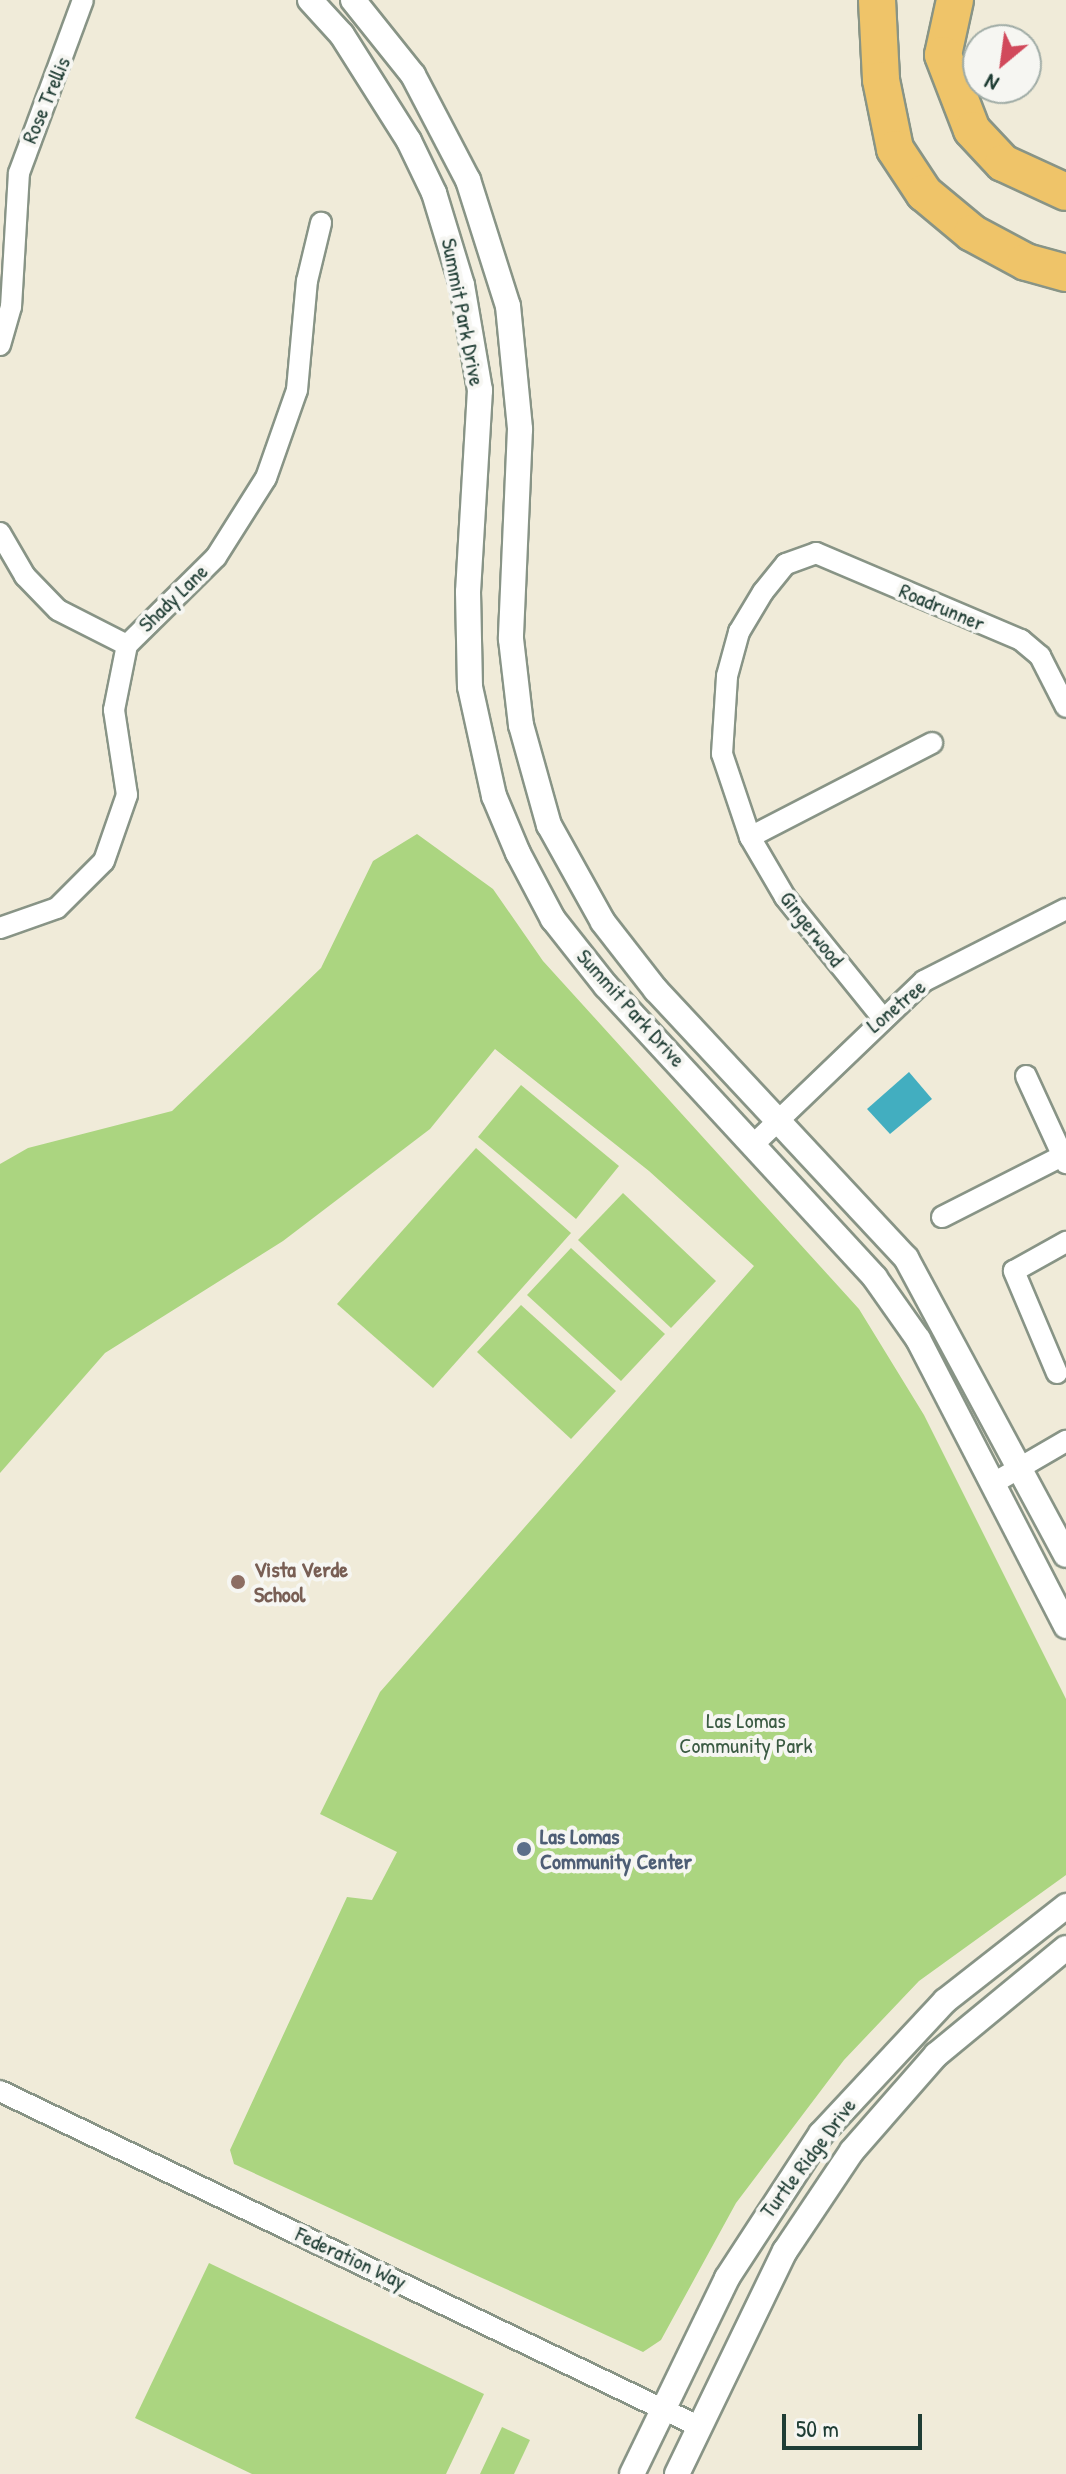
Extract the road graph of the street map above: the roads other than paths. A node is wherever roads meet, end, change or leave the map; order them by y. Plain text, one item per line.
1 (83, 0) edge
2 (310, 0) edge
3 (353, 0) edge
4 (877, 0) edge
5 (955, 0) edge
6 (1066, 192) edge
7 (321, 223) dead end
8 (1066, 273) edge
9 (0, 345) edge
10 (2, 542) edge
11 (786, 564) joint
12 (127, 645) junction
13 (1066, 707) edge
14 (932, 743) dead end
15 (750, 837) junction
16 (1066, 909) edge
17 (0, 928) edge
18 (881, 1016) junction
19 (1026, 1076) dead end
20 (781, 1117) junction
21 (755, 1143) junction
22 (1063, 1149) edge
23 (942, 1217) dead end
24 (1066, 1242) edge
25 (1057, 1373) dead end
26 (1066, 1441) edge
27 (1018, 1466) junction
28 (992, 1484) junction
29 (1066, 1555) edge
30 (1066, 1626) edge
31 (1066, 1906) edge
32 (1066, 1948) edge
33 (0, 2091) edge
34 (664, 2406) junction
35 (700, 2427) junction
36 (632, 2474) edge
37 (677, 2474) edge

1 - 9 street, Rose Trellis
2 - 21 street, Summit Park Drive
3 - 20 street, Summit Park Drive
4 - 8 highway
5 - 6 highway
7 - 12 street, Shady Lane
10 - 12 street
11 - 13 street, Roadrunner
11 - 15 street, Gingerwood
12 - 17 street, Shady Lane
14 - 15 street
15 - 18 street, Gingerwood
16 - 18 street, Lonetree
18 - 20 street, Lonetree
19 - 22 street
20 - 21 street, Lonetree
20 - 27 street, Summit Park Drive
21 - 28 street, Summit Park Drive
22 - 23 street
24 - 25 street
26 - 27 street
27 - 28 street
27 - 29 street, Summit Park Drive
28 - 30 street, Summit Park Drive
31 - 34 street, Turtle Ridge Drive
32 - 35 street, Turtle Ridge Drive
33 - 34 street, Federation Way
34 - 35 street, Federation Way
34 - 36 street, Turtle Ridge Drive
35 - 37 street, Turtle Ridge Drive

